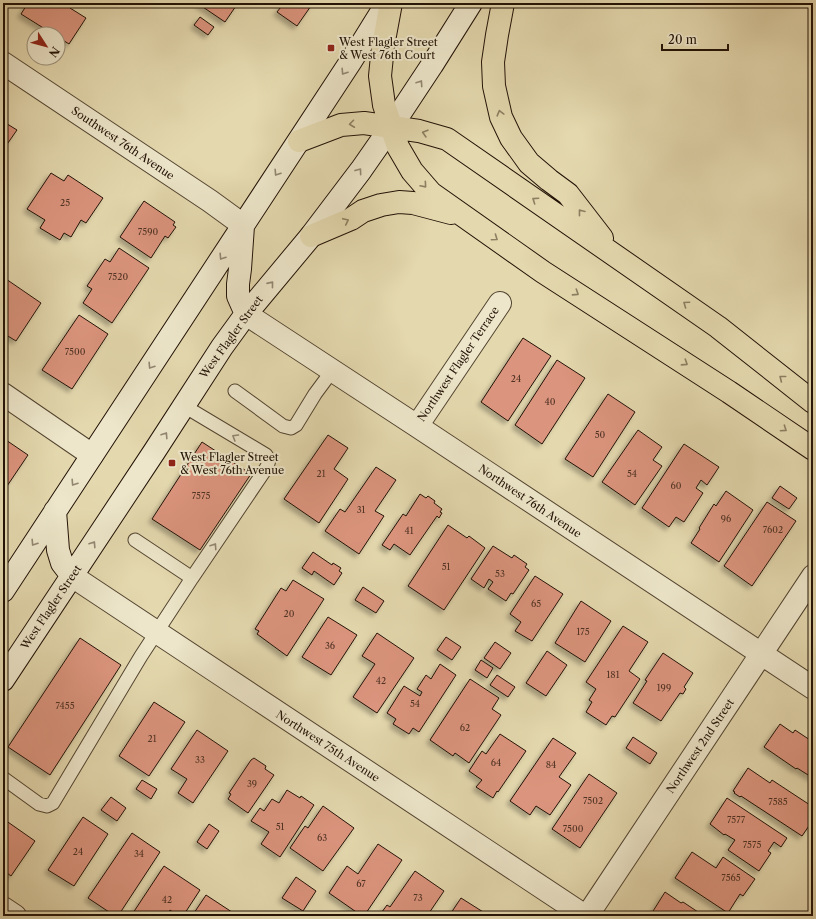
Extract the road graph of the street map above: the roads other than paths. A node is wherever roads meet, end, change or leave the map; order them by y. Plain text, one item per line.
1 (387, 3) edge
2 (391, 3) edge
3 (471, 3) edge
4 (503, 3) edge
5 (3, 63) edge
6 (391, 127) junction
7 (299, 141) junction
8 (464, 216) junction
9 (243, 225) junction
10 (311, 236) junction
11 (613, 254) junction
12 (500, 303) dead end
13 (246, 314) junction
14 (332, 370) junction
15 (235, 391) dead end
16 (3, 394) edge
17 (813, 402) edge
18 (184, 406) junction
19 (417, 426) junction
20 (813, 449) edge
21 (92, 454) junction
22 (56, 511) junction
23 (135, 540) dead end
24 (7, 576) edge
25 (72, 576) junction
26 (813, 576) edge
27 (192, 578) junction
28 (156, 632) junction
29 (761, 654) junction
30 (3, 680) edge
31 (813, 688) edge
32 (3, 778) edge
33 (3, 908) edge
34 (15, 916) edge
35 (586, 916) edge

1 -> 7 street
2 - 6 highway
6 -> 3 street, West Flagler Street
11 -> 4 highway
5 - 9 street, Southwest 76th Avenue
6 -> 7 highway
6 -> 8 highway
10 -> 6 street, West Flagler Street
11 -> 6 highway
7 -> 9 street
10 -> 8 highway
8 -> 20 highway
9 - 13 street
9 -> 21 street
13 -> 10 street, West Flagler Street
17 -> 11 highway
12 - 19 street, Northwest Flagler Terrace
13 - 14 street, Northwest 76th Avenue
13 - 18 street, West Flagler Street
14 - 15 lane
14 - 19 street, Northwest 76th Avenue
16 - 21 street
25 -> 18 street, West Flagler Street
27 -> 18 lane
19 - 29 street, Northwest 76th Avenue
21 -> 22 street
22 -> 24 street
22 - 25 street
23 - 27 lane
25 - 28 street, Northwest 75th Avenue
25 - 30 street, West Flagler Street
26 - 29 street, Northwest 2nd Street
27 - 28 lane
28 - 32 lane
28 - 35 street, Northwest 75th Avenue
29 - 31 street, Northwest 76th Avenue
29 - 35 street, Northwest 2nd Street
33 - 34 street

